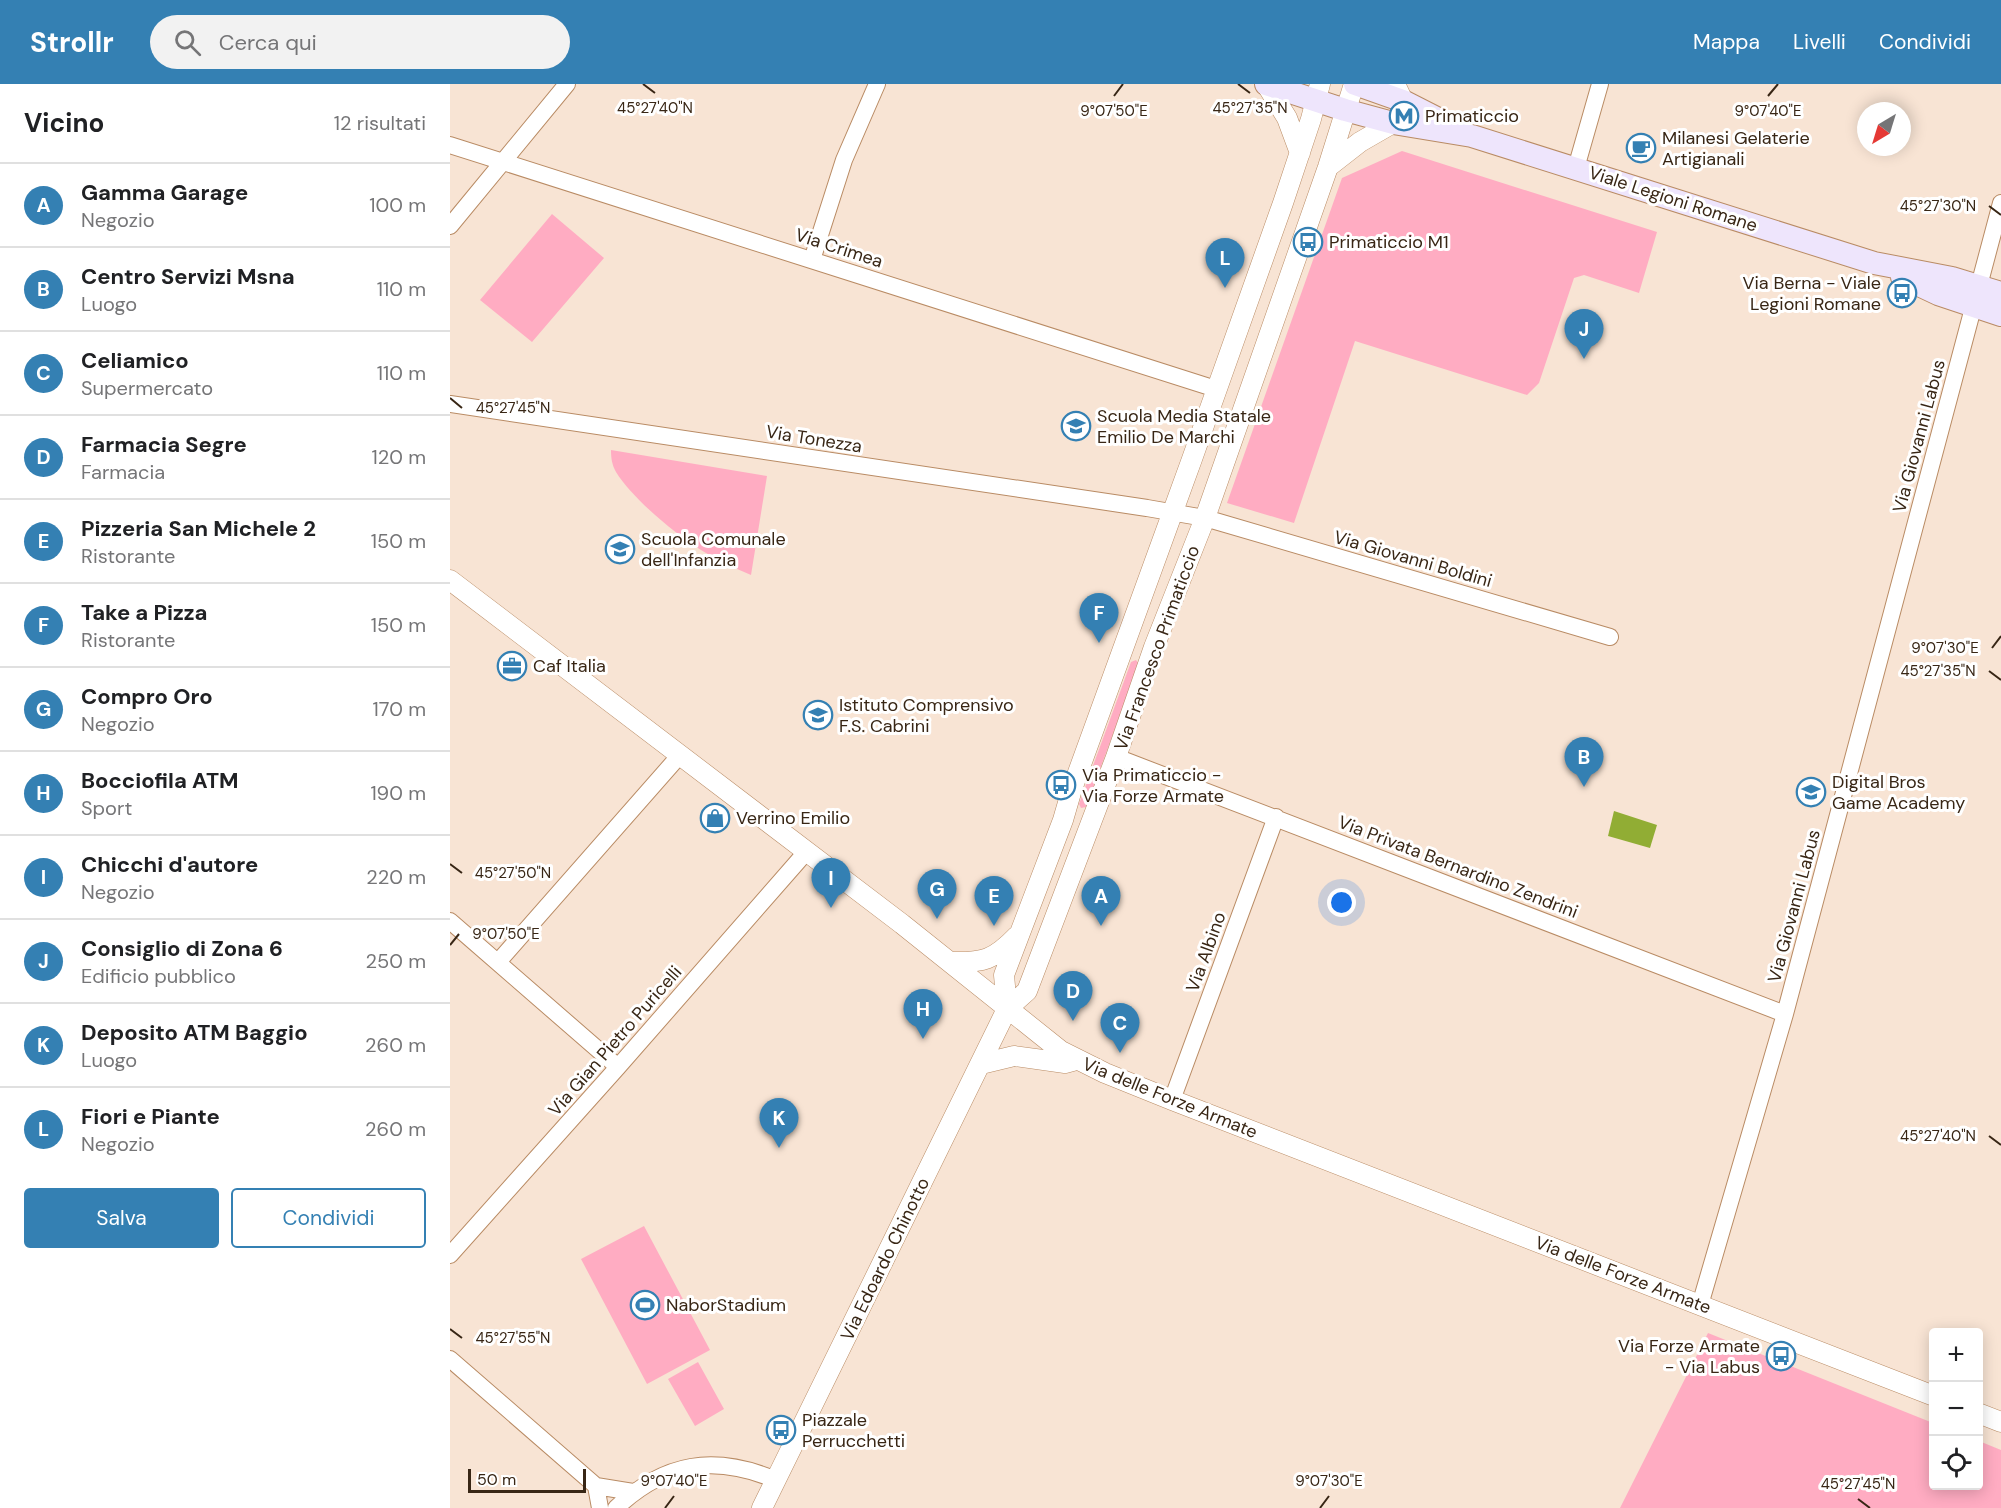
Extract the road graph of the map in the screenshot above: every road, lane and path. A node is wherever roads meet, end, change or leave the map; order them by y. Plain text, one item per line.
1 (567, 84) edge
2 (877, 84) edge
3 (1266, 84) edge
4 (1354, 84) edge
5 (1599, 84) edge
6 (1318, 92) edge
7 (1399, 92) edge
8 (1345, 110) junction
9 (1394, 123) junction
10 (1472, 136) junction
11 (450, 145) edge
12 (1300, 153) junction
13 (502, 161) junction
14 (1328, 167) junction
15 (1576, 168) junction
16 (1283, 203) junction
17 (2001, 203) edge
18 (1310, 219) junction
19 (450, 226) edge
20 (812, 260) junction
21 (2001, 293) edge
22 (1977, 296) junction
23 (2001, 315) edge
24 (1216, 389) junction
25 (450, 404) edge
26 (1192, 459) junction
27 (1221, 468) junction
28 (1173, 513) junction
29 (1205, 518) junction
30 (450, 580) edge
31 (1134, 621) junction
32 (1159, 634) junction
33 (1610, 637) dead end
34 (1124, 651) junction
35 (1149, 662) junction
36 (680, 755) junction
37 (1116, 757) junction
38 (1276, 817) junction
39 (1063, 820) junction
40 (1088, 832) junction
41 (807, 851) junction
42 (450, 921) edge
43 (1019, 934) junction
44 (498, 962) junction
45 (951, 962) junction
46 (1007, 1009) junction
47 (1785, 1014) junction
48 (1076, 1060) junction
49 (981, 1064) junction
50 (618, 1067) junction
51 (1172, 1100) junction
52 (450, 1255) edge
53 (1700, 1305) junction
54 (450, 1359) edge
55 (1929, 1393) edge
56 (1983, 1415) edge
57 (2001, 1422) edge
58 (776, 1480) junction
59 (596, 1486) junction
60 (633, 1492) junction
61 (600, 1508) edge
62 (616, 1508) edge
63 (762, 1508) edge

1 - 13 street
2 - 20 street
3 - 6 main road, Viale Legioni Romane
3 - 12 street
4 - 7 main road, Viale Legioni Romane
4 - 8 street, Viale Legioni Romane
5 - 15 street
6 - 8 main road, Viale Legioni Romane
6 - 12 street, Via Francesco Primaticcio
7 - 10 main road, Viale Legioni Romane
8 - 9 main road, Viale Legioni Romane
8 - 14 street, Via Francesco Primaticcio
9 - 10 main road, Viale Legioni Romane
9 - 14 street
10 - 15 main road, Viale Legioni Romane
11 - 13 street, Via Crimea
12 - 16 street, Via Francesco Primaticcio
13 - 19 street
13 - 20 street, Via Crimea
14 - 18 street, Via Francesco Primaticcio
15 - 22 main road, Viale Legioni Romane
16 - 18 street
16 - 24 street, Via Francesco Primaticcio
17 - 22 street, Via Giovanni Labus
18 - 27 street, Via Francesco Primaticcio
20 - 24 street, Via Crimea
21 - 22 main road
22 - 23 main road
22 - 47 street, Via Giovanni Labus
24 - 26 street, Via Francesco Primaticcio
25 - 28 street, Via Tonezza
26 - 27 street
26 - 28 street, Via Francesco Primaticcio
27 - 29 street, Via Francesco Primaticcio
28 - 29 street, Via Tonezza
28 - 31 street, Via Francesco Primaticcio
29 - 32 street, Via Francesco Primaticcio
29 - 33 street, Via Giovanni Boldini
30 - 36 street, Via delle Forze Armate
31 - 32 street
31 - 34 street, Via Francesco Primaticcio
32 - 35 street, Via Francesco Primaticcio
34 - 35 street
34 - 39 street, Via Francesco Primaticcio
35 - 37 street, Via Francesco Primaticcio
36 - 41 street, Via delle Forze Armate
36 - 44 street
37 - 38 street, Via Privata Bernardino Zendrini
37 - 40 street, Via Francesco Primaticcio
38 - 47 street, Via Privata Bernardino Zendrini
38 - 51 street, Via Albino
39 - 40 street
39 - 43 street, Via Francesco Primaticcio
40 - 46 street, Via Francesco Primaticcio
41 - 45 street, Via delle Forze Armate
41 - 50 street, Via Gian Pietro Puricelli
42 - 44 street
43 - 45 street
43 - 46 street, Via Francesco Primaticcio
44 - 50 street
45 - 46 street, Via delle Forze Armate
46 - 48 street, Via delle Forze Armate
46 - 49 street, Via Edoardo Chinotto
47 - 53 street, Via Giovanni Labus
48 - 49 street
48 - 51 street, Via delle Forze Armate
49 - 58 street, Via Edoardo Chinotto
50 - 52 street, Via Gian Pietro Puricelli
51 - 53 street, Via delle Forze Armate
53 - 55 street, Via delle Forze Armate
54 - 59 street
56 - 57 street
58 - 60 street
58 - 63 street, Via Edoardo Chinotto
59 - 60 street
59 - 61 street
60 - 62 street

